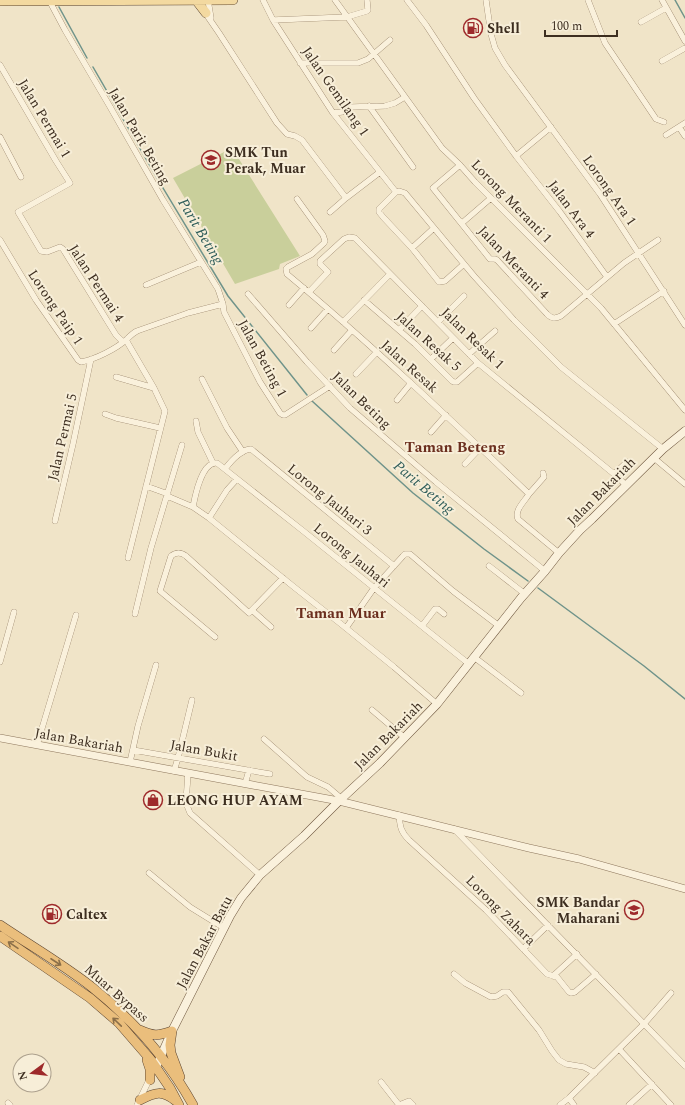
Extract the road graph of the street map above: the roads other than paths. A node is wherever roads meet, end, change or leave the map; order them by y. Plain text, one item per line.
1 (49, 0) edge
2 (87, 0) edge
3 (115, 0) edge
4 (142, 0) edge
5 (196, 0) edge
6 (205, 0) edge
7 (208, 0) edge
8 (218, 0) edge
9 (233, 0) edge
10 (263, 0) edge
11 (335, 0) edge
12 (367, 0) edge
13 (407, 0) edge
14 (486, 0) edge
15 (588, 0) edge
16 (662, 0) edge
17 (1, 1) edge
18 (666, 8) junction
19 (209, 16) junction
20 (347, 17) junction
21 (273, 20) junction
22 (641, 22) dead end
23 (390, 40) dead end
24 (685, 41) edge
25 (685, 48) edge
26 (374, 54) junction
27 (662, 61) dead end
28 (300, 64) junction
29 (0, 65) edge
30 (405, 97) junction
31 (369, 106) junction
32 (333, 113) junction
33 (664, 122) dead end
34 (685, 123) edge
35 (679, 127) junction
36 (551, 128) junction
37 (666, 135) dead end
38 (685, 136) edge
39 (0, 137) edge
40 (516, 156) junction
41 (460, 165) junction
42 (413, 167) dead end
43 (380, 172) junction
44 (21, 177) dead end
45 (396, 192) junction
46 (346, 198) junction
47 (491, 198) junction
48 (297, 200) dead end
49 (330, 212) dead end
50 (462, 223) junction
51 (434, 228) junction
52 (32, 236) joint
53 (0, 240) edge
54 (658, 240) dead end
55 (412, 248) junction
56 (638, 253) junction
57 (202, 262) junction
58 (464, 264) junction
59 (390, 274) junction
60 (607, 277) junction
61 (146, 285) dead end
62 (304, 288) junction
63 (664, 291) junction
64 (309, 292) junction
65 (248, 294) dead end
66 (587, 295) junction
67 (464, 296) dead end
68 (364, 300) junction
69 (223, 304) junction
70 (290, 305) dead end
71 (422, 306) junction
72 (328, 309) junction
73 (343, 322) junction
74 (438, 322) junction
75 (614, 324) junction
76 (685, 325) edge
77 (311, 328) dead end
78 (352, 330) junction
79 (399, 330) junction
80 (495, 331) dead end
81 (453, 338) junction
82 (124, 341) junction
83 (334, 350) dead end
84 (376, 352) junction
85 (469, 354) junction
86 (91, 359) junction
87 (431, 359) junction
88 (478, 363) junction
89 (356, 374) dead end
90 (116, 377) dead end
91 (202, 378) dead end
92 (411, 383) junction
93 (330, 386) junction
94 (154, 388) junction
95 (397, 400) dead end
96 (685, 410) edge
97 (105, 414) dead end
98 (446, 415) junction
99 (196, 421) dead end
100 (160, 428) junction
101 (685, 431) edge
102 (431, 432) dead end
103 (182, 445) dead end
104 (480, 448) junction
105 (663, 448) junction
106 (243, 452) junction
107 (654, 458) junction
108 (627, 462) dead end
109 (216, 464) junction
110 (465, 464) dead end
111 (225, 469) junction
112 (543, 473) dead end
113 (614, 474) junction
114 (237, 479) junction
115 (685, 484) edge
116 (626, 485) junction
117 (146, 486) junction
118 (529, 494) junction
119 (167, 495) junction
120 (193, 507) junction
121 (209, 518) junction
122 (55, 521) dead end
123 (558, 553) junction
124 (128, 558) dead end
125 (394, 566) junction
126 (489, 566) dead end
127 (545, 571) junction
128 (283, 578) junction
129 (374, 588) junction
130 (525, 594) junction
131 (14, 612) dead end
132 (251, 612) junction
133 (135, 614) dead end
134 (444, 614) dead end
135 (76, 616) dead end
136 (422, 626) junction
137 (499, 626) junction
138 (271, 627) dead end
139 (346, 628) junction
140 (215, 637) dead end
141 (472, 660) junction
142 (0, 662) edge
143 (156, 665) dead end
144 (521, 693) dead end
145 (192, 700) dead end
146 (437, 704) junction
147 (372, 710) dead end
148 (0, 738) edge
149 (264, 738) dead end
150 (405, 738) junction
151 (38, 745) junction
152 (133, 750) junction
153 (178, 758) junction
154 (130, 762) junction
155 (249, 770) junction
156 (174, 771) junction
157 (188, 773) junction
158 (270, 774) dead end
159 (245, 784) junction
160 (340, 800) junction
161 (399, 815) junction
162 (453, 829) junction
163 (149, 873) dead end
164 (260, 875) junction
165 (685, 888) edge
166 (0, 925) edge
167 (548, 925) junction
168 (224, 928) junction
169 (0, 936) edge
170 (523, 949) junction
171 (577, 954) junction
172 (454, 974) dead end
173 (596, 974) junction
174 (553, 976) junction
175 (671, 993) dead end
176 (644, 1024) junction
177 (138, 1030) junction
178 (172, 1031) junction
179 (619, 1049) junction
180 (143, 1051) junction
181 (161, 1056) junction
182 (685, 1066) edge
183 (156, 1067) junction
184 (594, 1073) junction
185 (150, 1080) junction
186 (381, 1082) dead end
187 (652, 1084) junction
188 (186, 1092) junction
189 (569, 1098) junction
190 (139, 1102) edge
191 (178, 1104) edge
192 (193, 1105) edge
193 (413, 1105) edge
194 (560, 1105) edge
195 (574, 1105) edge
196 (629, 1105) edge
197 (671, 1105) edge

1 - 2 main road
1 - 17 main road
1 - 57 street, Jalan Parit Beting
2 - 3 main road
3 - 4 main road
4 - 5 main road
5 - 6 main road
5 - 19 main road
6 - 7 main road
6 - 19 street
7 - 8 main road
7 - 19 street
8 - 9 main road
8 - 19 main road
10 - 21 street, Jalan Gemilang 1
11 - 20 street, Lorong Meranti 1
12 - 20 street
13 - 40 street, Jalan Ara 4
14 - 36 street, Lorong Ara 1
15 - 33 street
16 - 18 street
18 - 22 street
18 - 24 street
19 - 46 street
20 - 21 street
20 - 26 street, Lorong Meranti 1
21 - 28 street, Jalan Gemilang 1
23 - 26 street
25 - 27 street
26 - 28 street
26 - 30 street, Lorong Meranti 1
28 - 32 street, Jalan Gemilang 1
29 - 52 street, Jalan Permai 1
30 - 31 street
30 - 41 street, Lorong Meranti 1
31 - 32 street
31 - 42 street
32 - 43 street, Jalan Gemilang 1
34 - 35 street
35 - 37 street
35 - 38 street
36 - 40 street
36 - 56 street, Lorong Ara 1
39 - 44 street
40 - 60 street, Jalan Ara 4
41 - 47 street, Lorong Meranti 1
41 - 50 street, Jalan Meranti 4
43 - 45 street, Jalan Gemilang 1
43 - 46 street
45 - 51 street
45 - 55 street
46 - 49 street
47 - 50 street
47 - 66 street, Lorong Meranti 1
48 - 62 street, Jalan Resak
50 - 66 street, Jalan Meranti 4
51 - 55 street
51 - 58 street
52 - 82 street, Jalan Permai 4
53 - 86 street, Lorong Paip 1
54 - 56 street
55 - 58 street
56 - 60 street
56 - 63 street, Lorong Ara 1
57 - 61 street
57 - 69 street, Jalan Parit Beting
58 - 105 street
59 - 64 street, Jalan Resak 1
59 - 68 street
59 - 71 street, Jalan Resak 1
60 - 66 street
62 - 64 street, Jalan Resak
62 - 70 street
63 - 75 street
63 - 76 street, Lorong Ara 1
64 - 72 street, Jalan Resak
65 - 93 street, Jalan Beting
66 - 75 street, Lorong Meranti 1
67 - 74 street
68 - 73 street
68 - 79 street, Jalan Resak 5
69 - 82 street, Lorong Paip 1
69 - 93 street, Jalan Beting 1
71 - 74 street, Jalan Resak 1
71 - 79 street
72 - 73 street, Jalan Resak
72 - 77 street
73 - 78 street, Jalan Resak
74 - 81 street, Jalan Resak 1
75 - 96 street, Lorong Meranti 1
78 - 83 street
78 - 84 street, Jalan Resak
79 - 87 street, Jalan Resak 5
80 - 85 street
81 - 85 street, Jalan Resak 1
81 - 87 street
82 - 86 street, Lorong Paip 1
82 - 94 street
84 - 89 street
84 - 92 street, Jalan Resak
85 - 88 street, Jalan Resak 1
86 - 122 street, Jalan Permai 5
87 - 88 street, Jalan Resak 5
88 - 113 street, Jalan Resak 1
90 - 94 street
91 - 106 street
92 - 95 street
92 - 98 street, Jalan Resak
93 - 127 street, Jalan Beting
94 - 100 street
97 - 100 street
98 - 102 street
98 - 104 street, Jalan Resak
99 - 109 street
100 - 117 street
101 - 105 main road, Jalan Bakariah
103 - 119 street
104 - 110 street
104 - 118 street, Jalan Resak
105 - 107 main road, Jalan Bakariah
106 - 111 street
106 - 125 street, Lorong Jauhari 3
107 - 115 street
107 - 116 main road, Jalan Bakariah
108 - 113 street
109 - 111 street, Lorong Jauhari
109 - 120 street
111 - 114 street, Lorong Jauhari
112 - 118 street
113 - 116 street, Jalan Resak 1
114 - 121 street
114 - 129 street, Lorong Jauhari
116 - 123 main road, Jalan Bakariah
117 - 119 street
117 - 124 street
118 - 123 street
119 - 120 street
119 - 133 street
120 - 121 street
121 - 128 street
123 - 127 main road, Jalan Bakariah
125 - 129 street
125 - 137 street
126 - 130 street
127 - 130 main road, Jalan Bakariah
128 - 132 street
128 - 139 street
129 - 136 street, Lorong Jauhari
129 - 139 street
130 - 137 main road, Jalan Bakariah
131 - 142 street
132 - 138 street
132 - 140 street
134 - 136 street
135 - 151 street
136 - 141 street, Lorong Jauhari
137 - 141 main road, Jalan Bakariah
139 - 146 street
141 - 144 street, Lorong Jauhari
141 - 146 main road, Jalan Bakariah
143 - 152 street
145 - 153 street
146 - 150 main road, Jalan Bakariah
147 - 150 street
148 - 151 street, Jalan Bakariah
149 - 160 street
150 - 160 main road, Jalan Bakariah
151 - 154 street, Jalan Bakariah
152 - 153 street, Jalan Bukit
152 - 154 street
153 - 155 street, Jalan Bukit
153 - 156 street
154 - 156 street, Jalan Bakariah
155 - 158 street, Jalan Bukit
155 - 159 street
156 - 157 street, Jalan Bakariah
157 - 159 street, Jalan Bakariah
157 - 164 street
159 - 160 street, Jalan Bakariah
160 - 161 street
160 - 164 main road, Jalan Bakar Batu
161 - 162 street
161 - 170 street, Lorong Zahara
162 - 165 street
162 - 167 street
163 - 168 street
164 - 168 main road, Jalan Bakar Batu
166 -> 177 highway, Muar Bypass
167 - 170 street
167 - 171 street
168 - 178 main road, Jalan Bakar Batu
180 -> 169 highway, Muar Bypass
170 - 174 street, Lorong Zahara
171 - 173 street
171 - 174 street
172 - 184 street
173 - 174 street, Lorong Zahara
173 - 176 street
175 - 176 street
176 - 179 street
176 - 182 street
177 - 178 highway
177 - 181 highway, Muar Bypass
178 - 181 main road, Jalan Bakar Batu
178 - 188 highway
179 - 184 street
179 - 187 street
180 - 183 highway, Muar Bypass
180 - 185 highway
181 - 183 main road, Jalan Bakar Batu
181 - 188 highway, Muar Bypass
183 - 185 street
183 - 191 highway, Muar Bypass
184 - 189 street
185 - 190 street
186 - 193 street
187 - 196 street
187 - 197 street
188 - 192 highway, Muar Bypass
189 - 194 street
189 - 195 street
190 - 191 highway

